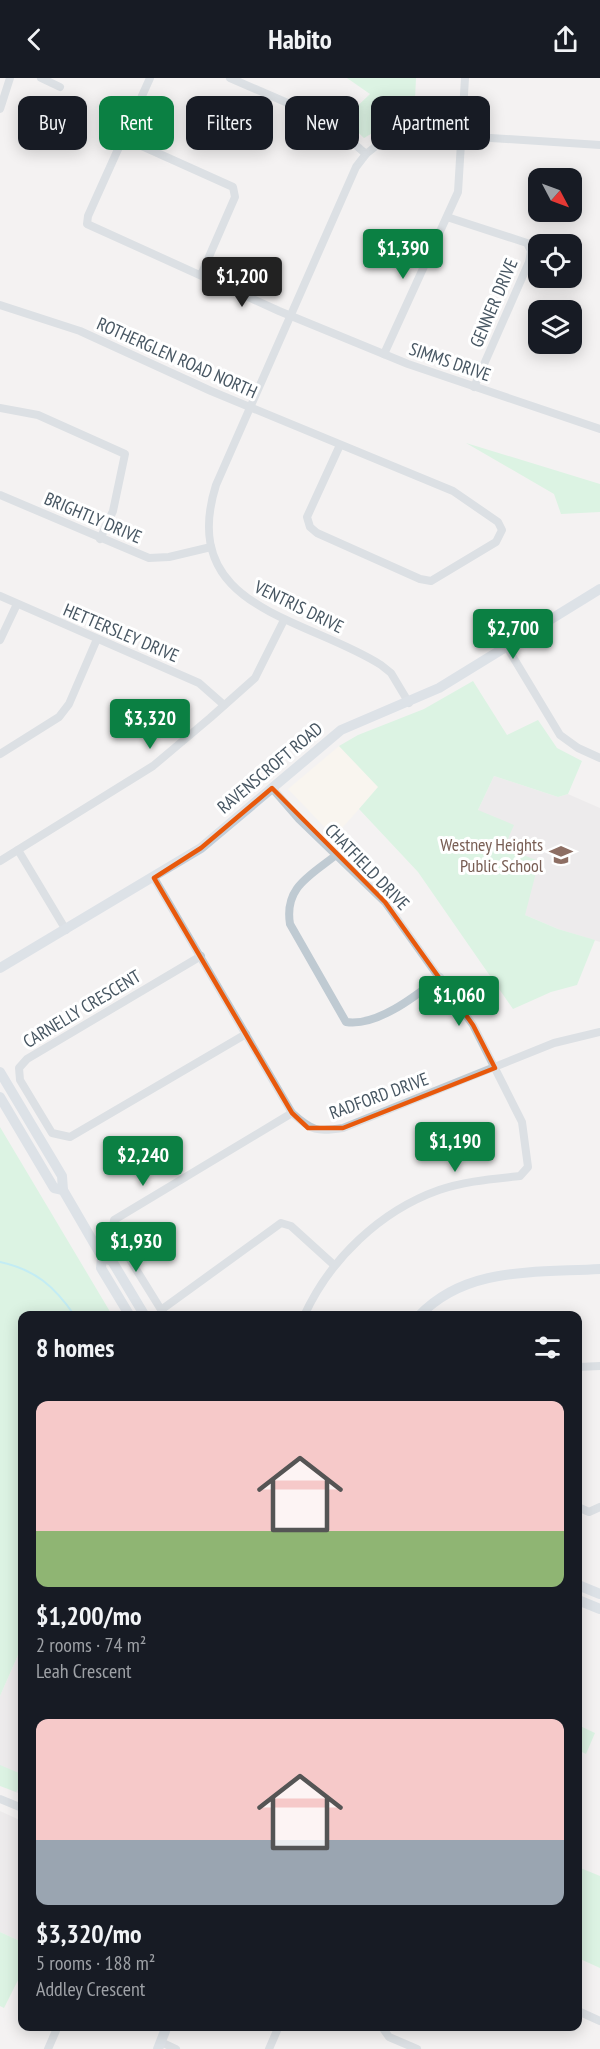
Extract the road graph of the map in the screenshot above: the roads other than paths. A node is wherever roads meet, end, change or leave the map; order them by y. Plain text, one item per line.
1 (10, 78) edge
2 (41, 78) edge
3 (150, 78) edge
4 (230, 78) edge
5 (465, 78) edge
6 (60, 87) dead end
7 (142, 96) edge
8 (464, 96) edge
9 (0, 109) edge
10 (490, 139) edge
11 (600, 145) edge
12 (118, 150) edge
13 (152, 150) edge
14 (371, 150) edge
15 (462, 150) edge
16 (366, 154) junction
17 (447, 217) junction
18 (201, 275) junction
19 (0, 305) edge
20 (292, 316) junction
21 (384, 354) junction
22 (474, 387) junction
23 (251, 407) junction
24 (0, 408) edge
25 (600, 429) edge
26 (340, 445) junction
27 (0, 495) edge
28 (100, 539) junction
29 (211, 547) junction
30 (600, 589) edge
31 (0, 596) edge
32 (17, 604) junction
33 (284, 620) junction
34 (97, 639) junction
35 (0, 640) edge
36 (507, 647) junction
37 (409, 703) junction
38 (224, 705) junction
39 (0, 754) edge
40 (600, 758) edge
41 (272, 788) junction
42 (18, 850) junction
43 (336, 855) junction
44 (0, 861) edge
45 (154, 878) junction
46 (66, 930) junction
47 (201, 956) junction
48 (0, 968) edge
49 (440, 977) junction
50 (600, 1032) edge
51 (246, 1034) junction
52 (495, 1068) junction
53 (0, 1072) edge
54 (0, 1097) edge
55 (292, 1113) junction
56 (63, 1190) junction
57 (102, 1257) junction
58 (334, 1265) junction
59 (600, 1269) edge
60 (127, 1311) edge
61 (142, 1311) edge
62 (162, 1311) edge
63 (166, 1311) edge
64 (307, 1311) edge
65 (424, 1311) edge
66 (600, 1366) edge
67 (582, 1367) edge
68 (600, 1507) edge
69 (582, 1509) edge
70 (582, 1587) edge
71 (600, 1594) edge
72 (582, 1602) edge
73 (600, 1609) edge
74 (0, 1799) edge
75 (18, 1807) edge
76 (582, 2013) edge
77 (600, 2021) edge
78 (56, 2031) edge
79 (165, 2031) edge
80 (277, 2031) edge
81 (385, 2031) edge
82 (159, 2046) edge
83 (48, 2049) edge
84 (176, 2049) edge
85 (269, 2049) edge
86 (417, 2049) edge

1 - 9 street
2 - 6 street
3 - 7 street
4 - 16 street
5 - 8 street
10 - 11 street
12 - 18 street, SIMMS DRIVE
13 - 18 street
14 - 16 street
15 - 17 street
16 - 20 street, VENTRIS DRIVE
17 - 21 street
17 - 22 street, GENNER DRIVE
18 - 20 street, SIMMS DRIVE
19 - 23 street, ROTHERGLEN ROAD NORTH
20 - 21 street, SIMMS DRIVE
20 - 23 street, VENTRIS DRIVE
21 - 22 street, SIMMS DRIVE
22 - 25 street, SIMMS DRIVE
23 - 26 street, ROTHERGLEN ROAD NORTH
23 - 29 street, VENTRIS DRIVE
24 - 28 street
26 - 26 street, ROTHERGLEN ROAD NORTH
27 - 28 street, BRIGHTLY DRIVE
28 - 29 street, BRIGHTLY DRIVE
29 - 33 street, VENTRIS DRIVE
30 - 36 street, RAVENSCROFT ROAD
31 - 32 street, HETTERSLEY DRIVE
32 - 34 street, HETTERSLEY DRIVE
32 - 35 street
33 - 37 street, VENTRIS DRIVE
33 - 38 street
34 - 38 street, HETTERSLEY DRIVE
34 - 39 street
36 - 37 street, RAVENSCROFT ROAD
36 - 40 street
37 - 41 street, RAVENSCROFT ROAD
38 - 42 street
41 - 43 street, CHATFIELD DRIVE
41 - 45 street, RAVENSCROFT ROAD
42 - 44 street
42 - 46 street
43 - 49 street, CHATFIELD DRIVE
43 - 49 street
45 - 46 street, RAVENSCROFT ROAD
45 - 47 street, RADFORD DRIVE
46 - 48 street, RAVENSCROFT ROAD
47 - 51 street, RADFORD DRIVE
47 - 51 street, CARNELLY CRESCENT
49 - 52 street, CHATFIELD DRIVE
50 - 52 street, RADFORD DRIVE
51 - 55 street, RADFORD DRIVE
52 - 55 street, RADFORD DRIVE
52 - 58 street, CHATFIELD DRIVE
53 - 56 street
54 - 56 street
55 - 62 street
56 - 57 street
57 - 60 street
57 - 61 street
58 - 63 street
58 - 64 street, CHATFIELD DRIVE
59 - 65 street
66 - 67 street
68 - 69 street
70 - 71 street
72 - 73 street
74 - 75 street
76 - 77 street
78 - 83 street
79 - 82 street
80 - 85 street
81 - 86 street
82 - 84 street

